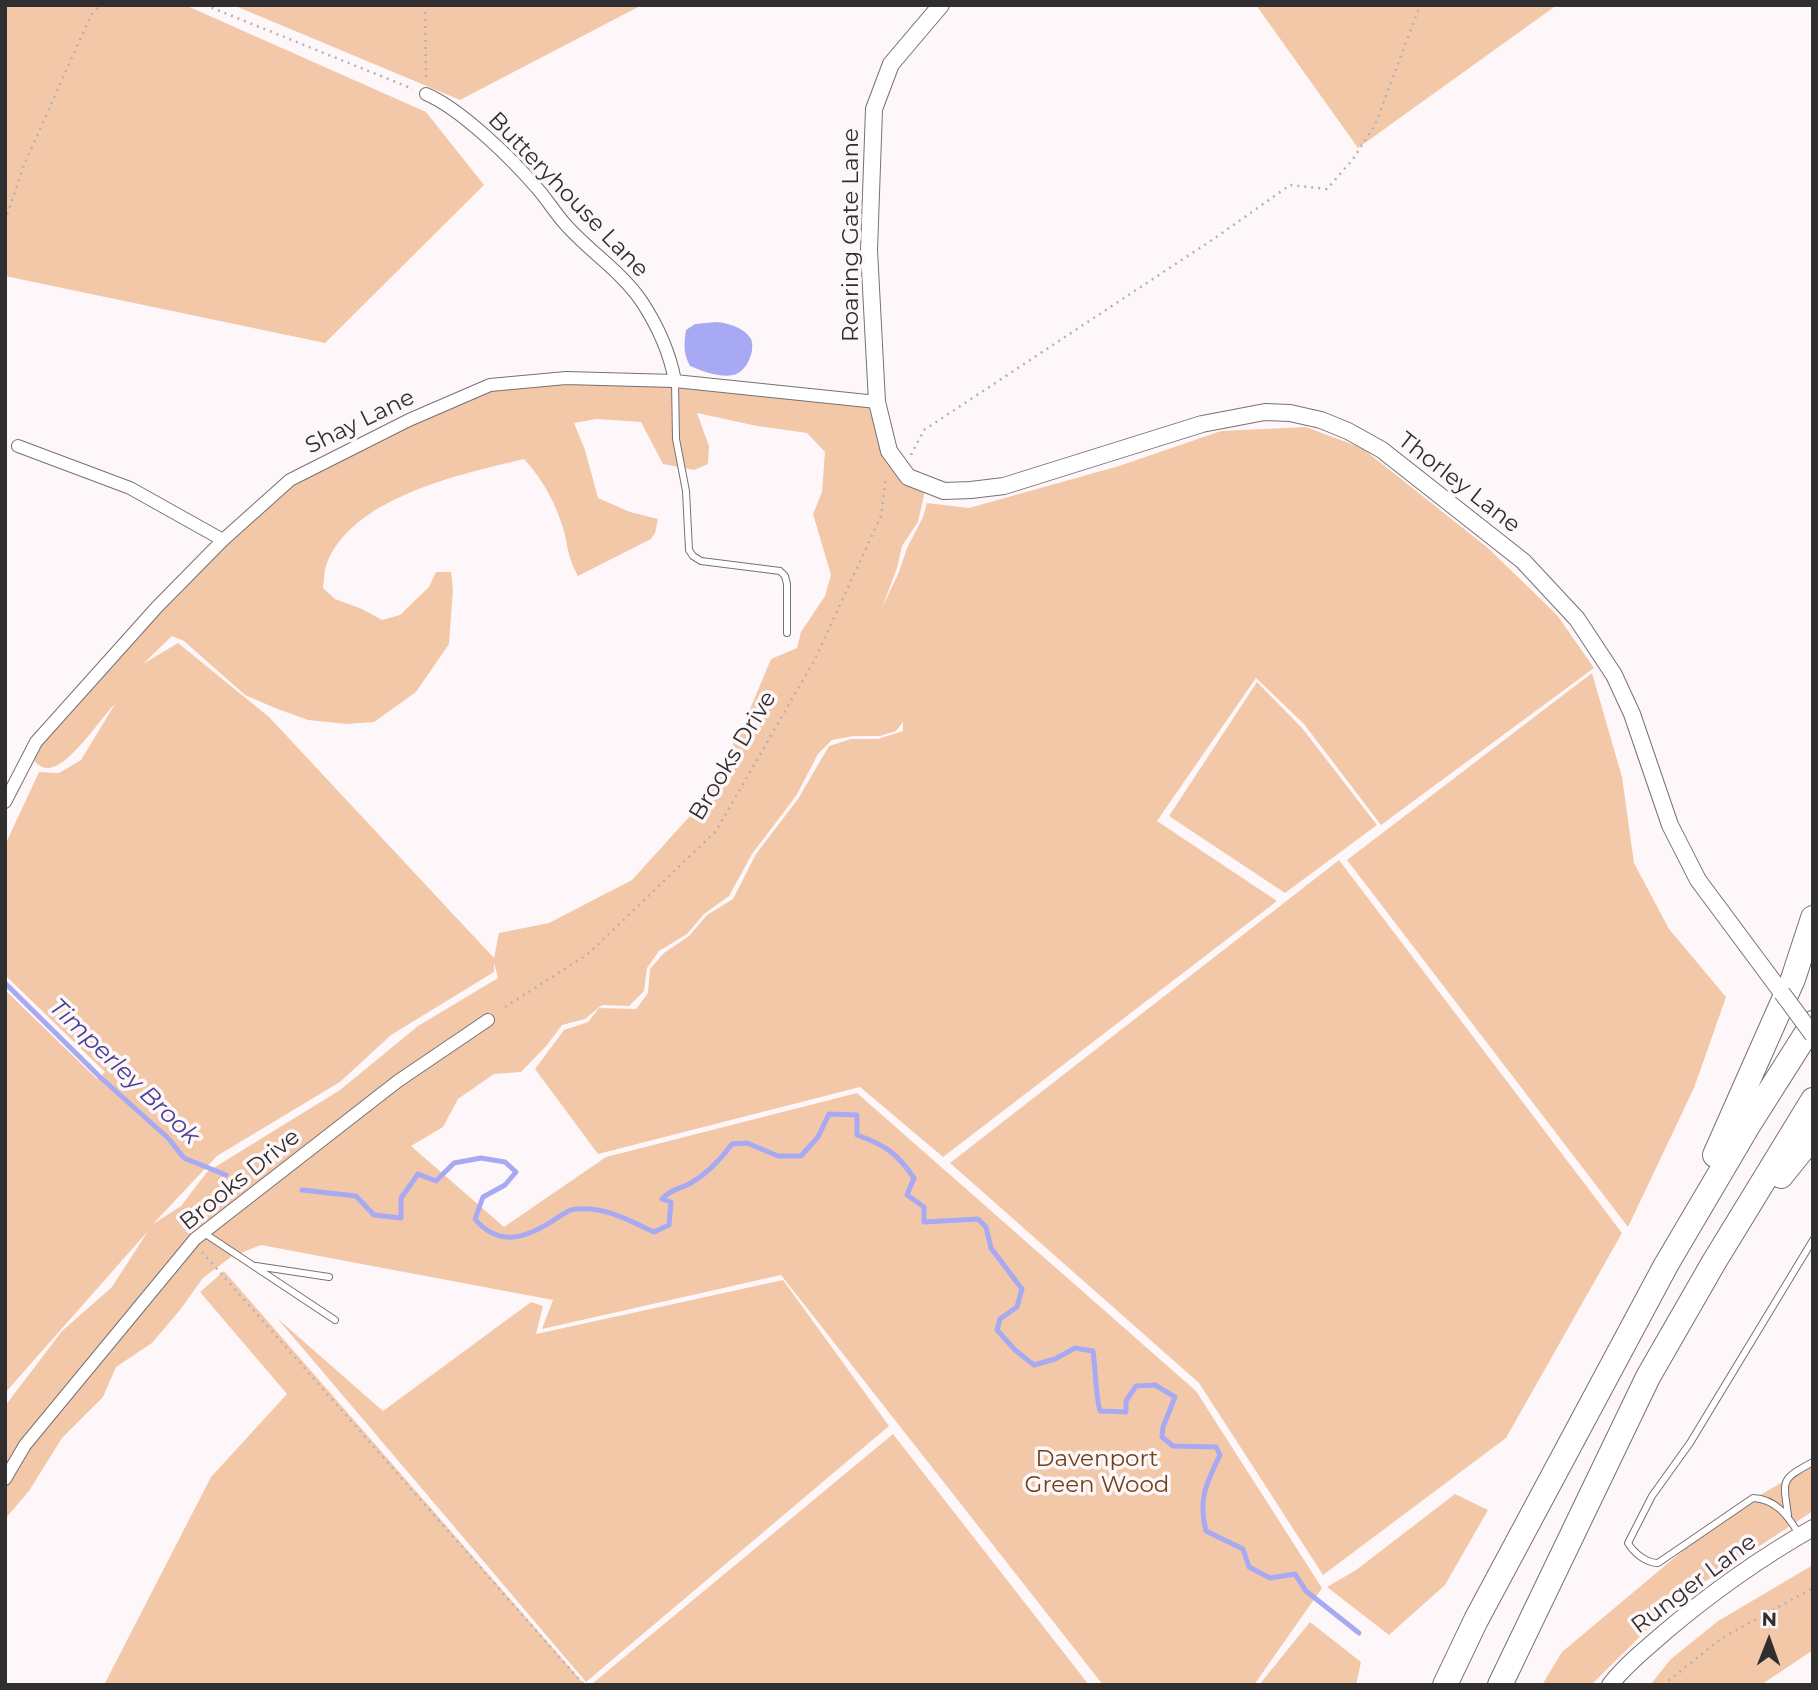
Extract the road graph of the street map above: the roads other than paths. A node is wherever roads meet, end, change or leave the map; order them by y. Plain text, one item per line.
1 (941, 5) edge
2 (426, 94) road end
3 (675, 381) junction
4 (877, 402) junction
5 (18, 446) dead end
6 (223, 540) junction
7 (787, 633) dead end
8 (5, 802) edge
9 (1813, 918) edge
10 (488, 1020) dead end
11 (1813, 1023) edge
12 (1813, 1035) edge
13 (1813, 1100) edge
14 (1813, 1136) edge
15 (204, 1233) junction
16 (1813, 1240) edge
17 (1714, 1262) junction
18 (1666, 1265) junction
19 (254, 1266) junction
20 (329, 1277) dead end
21 (335, 1320) dead end
22 (1813, 1462) edge
23 (5, 1479) edge
24 (1788, 1515) junction
25 (1807, 1532) edge
26 (1445, 1685) edge
27 (1500, 1685) edge
28 (1610, 1685) edge

1 - 4 street, Roaring Gate Lane
2 - 3 street, Butteryhouse Lane
3 - 4 street, Shay Lane
3 - 6 street, Shay Lane
3 - 7 lane
4 - 12 street, Thorley Lane, bridge
5 - 6 street
6 - 8 street, Shay Lane
9 - 18 highway
10 - 15 street, Brooks Drive
11 - 18 highway
13 - 17 highway
14 - 17 highway
15 - 19 lane
15 - 23 street, Brooks Drive
16 - 24 lane
17 - 27 highway
18 - 26 highway
19 - 20 lane
19 - 21 lane
22 - 24 lane
24 - 25 lane
25 - 28 street, Runger Lane

